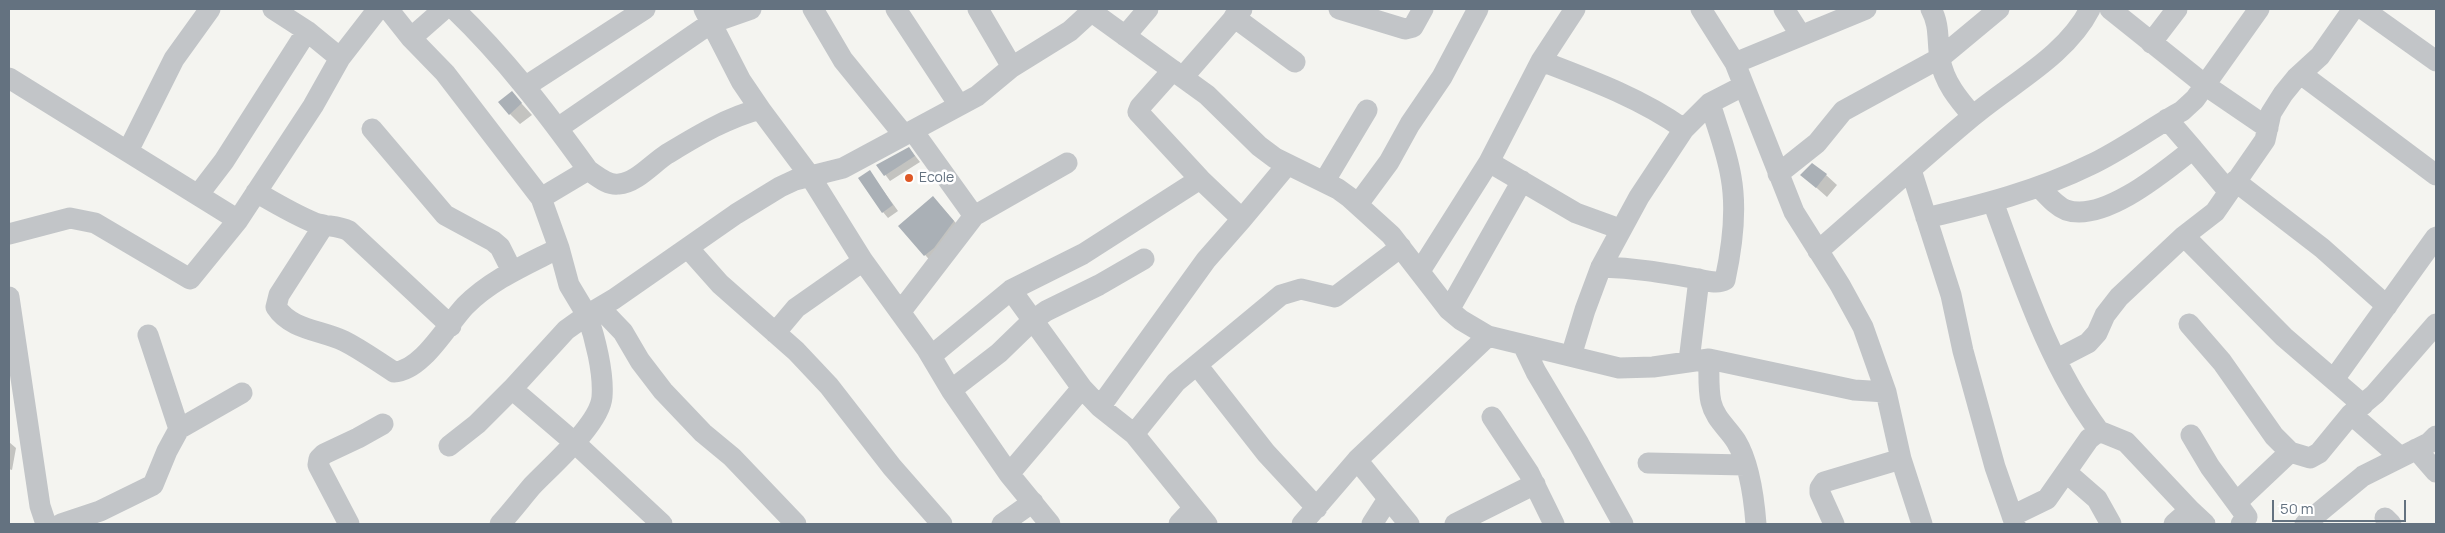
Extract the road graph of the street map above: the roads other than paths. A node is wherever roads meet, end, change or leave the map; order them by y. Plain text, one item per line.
1 (210, 9) edge
2 (273, 9) edge
3 (378, 9) edge
4 (388, 9) edge
5 (444, 9) edge
6 (454, 9) edge
7 (644, 9) edge
8 (751, 9) edge
9 (813, 9) edge
10 (896, 9) edge
11 (978, 9) edge
12 (1148, 9) edge
13 (1339, 9) edge
14 (1423, 9) edge
15 (1478, 9) edge
16 (1701, 9) edge
17 (1784, 9) edge
18 (1866, 9) edge
19 (1931, 9) edge
20 (1999, 9) edge
21 (2090, 9) edge
22 (2110, 9) edge
23 (2177, 9) edge
24 (2259, 9) edge
25 (2353, 9) edge
26 (2363, 9) edge
27 (1091, 10) edge
28 (1565, 12) edge
29 (1238, 13) edge
30 (707, 16) edge
31 (307, 30) junction
32 (1800, 34) junction
33 (1125, 36) junction
34 (411, 38) junction
35 (2151, 43) junction
36 (340, 58) junction
37 (1940, 58) junction
38 (2436, 59) edge
39 (1541, 60) junction
40 (1295, 62) dead end
41 (1735, 62) junction
42 (1012, 67) junction
43 (1178, 74) junction
44 (2300, 74) junction
45 (9, 78) edge
46 (2205, 85) junction
47 (526, 86) junction
48 (1743, 86) junction
49 (1710, 103) junction
50 (959, 106) junction
51 (760, 109) junction
52 (1367, 110) dead end
53 (1973, 116) junction
54 (2167, 119) junction
55 (372, 128) dead end
56 (558, 128) junction
57 (2268, 128) junction
58 (1684, 129) junction
59 (908, 133) junction
60 (2193, 149) junction
61 (128, 150) junction
62 (1489, 162) junction
63 (1067, 163) dead end
64 (1287, 165) junction
65 (588, 170) junction
66 (1911, 170) junction
67 (1778, 174) junction
68 (2436, 175) edge
69 (810, 176) junction
70 (1200, 179) junction
71 (1522, 181) junction
72 (1324, 182) junction
73 (2232, 186) junction
74 (2040, 188) junction
75 (256, 192) junction
76 (198, 195) junction
77 (541, 198) junction
78 (1993, 202) junction
79 (1358, 204) junction
80 (974, 216) junction
81 (1926, 218) junction
82 (1242, 219) junction
83 (238, 220) junction
84 (324, 225) junction
85 (1620, 230) junction
86 (9, 234) edge
87 (2184, 236) junction
88 (2436, 237) edge
89 (1401, 247) junction
90 (559, 248) junction
91 (688, 248) junction
92 (1818, 251) junction
93 (1144, 259) dead end
94 (863, 261) junction
95 (1601, 267) junction
96 (512, 271) junction
97 (1420, 271) junction
98 (1699, 279) junction
99 (1011, 290) junction
100 (9, 297) edge
101 (2387, 306) junction
102 (1449, 310) junction
103 (594, 311) junction
104 (901, 311) junction
105 (1032, 321) junction
106 (2189, 324) dead end
107 (2436, 324) edge
108 (451, 326) junction
109 (775, 333) junction
110 (148, 335) dead end
111 (1488, 336) junction
112 (1523, 345) junction
113 (931, 356) junction
114 (1572, 356) junction
115 (2057, 359) junction
116 (1699, 360) junction
117 (1197, 365) junction
118 (15, 374) edge
119 (2334, 379) junction
120 (1082, 388) junction
121 (512, 389) junction
122 (951, 390) junction
123 (1886, 392) junction
124 (242, 393) dead end
125 (1100, 407) junction
126 (2357, 410) junction
127 (1492, 418) dead end
128 (383, 424) dead end
129 (179, 429) junction
130 (2099, 431) junction
131 (1134, 434) junction
132 (2191, 435) dead end
133 (2436, 436) edge
134 (575, 443) junction
135 (449, 446) dead end
136 (2290, 452) junction
137 (2407, 453) junction
138 (1356, 460) junction
139 (1901, 460) junction
140 (1648, 463) dead end
141 (1745, 465) junction
142 (2066, 472) junction
143 (2436, 472) edge
144 (1009, 474) junction
145 (1535, 484) junction
146 (1388, 499) junction
147 (1033, 502) junction
148 (2237, 502) junction
149 (1317, 508) junction
150 (2198, 517) edge
151 (1193, 519) edge
152 (2014, 520) edge
153 (46, 524) edge
154 (61, 524) edge
155 (347, 524) edge
156 (500, 524) edge
157 (662, 524) edge
158 (796, 524) edge
159 (942, 524) edge
160 (1002, 524) edge
161 (1050, 524) edge
162 (1302, 524) edge
163 (1372, 524) edge
164 (1409, 524) edge
165 (1455, 524) edge
166 (1554, 524) edge
167 (1623, 524) edge
168 (1756, 524) edge
169 (1834, 524) edge
170 (1922, 524) edge
171 (2111, 524) edge
172 (2174, 524) edge
173 (2241, 524) edge
174 (2305, 524) edge

1 - 61 street
2 - 31 street
3 - 36 street
4 - 34 street
5 - 34 street
6 - 47 street
7 - 47 street
8 - 30 street
9 - 59 street
10 - 50 street
11 - 42 street
12 - 33 street
13 - 14 street
15 - 79 street
16 - 41 street
17 - 32 street
18 - 32 street
19 - 37 street
20 - 37 street
21 - 53 street
22 - 35 street
23 - 35 street
24 - 46 street
25 - 44 street
26 - 38 street
27 - 33 street
27 - 42 street
28 - 39 street
29 - 40 street
29 - 43 street
30 - 51 street
30 - 56 street
31 - 36 street
31 - 76 street
32 - 41 street
33 - 43 street
34 - 77 street
35 - 46 street
36 - 75 street
37 - 53 street
37 - 67 street
39 - 58 street
39 - 62 street
41 - 48 street
42 - 50 street
43 - 64 street
43 - 70 street
44 - 57 street
44 - 68 street
45 - 61 street
46 - 54 street
46 - 57 street
47 - 56 street
48 - 49 street
48 - 67 street
49 - 58 street
49 - 98 street
50 - 59 street
51 - 65 street
51 - 69 street
52 - 72 street
53 - 66 street
54 - 60 street
54 - 74 street
55 - 96 street
56 - 65 street
57 - 73 street
58 - 85 street
59 - 69 street
59 - 80 street
60 - 73 street
60 - 74 street
61 - 76 street
62 - 71 street
62 - 97 street
63 - 80 street
64 - 72 street
64 - 82 street
65 - 77 street
66 - 81 street
66 - 92 street
67 - 92 street
69 - 91 street
69 - 94 street
70 - 82 street
70 - 99 street
71 - 85 street
71 - 102 street
72 - 79 street
73 - 87 street
73 - 101 street
74 - 78 street
75 - 83 street
75 - 84 street
76 - 83 street
77 - 90 street
78 - 81 street
78 - 115 street
79 - 89 street
80 - 104 street
81 - 152 street
82 - 125 street
83 - 86 street
84 - 108 street
84 - 108 street
85 - 95 street
87 - 115 street
87 - 119 street
88 - 101 street
89 - 97 street
89 - 117 street
90 - 96 street
90 - 103 street
91 - 103 street
91 - 109 street
92 - 123 street
93 - 105 street
94 - 104 street
94 - 109 street
95 - 98 street
95 - 114 street
96 - 108 street
97 - 102 street
98 - 116 street
99 - 105 street
99 - 113 street
100 - 118 street
101 - 119 street
102 - 111 street
103 - 121 street
103 - 134 street
103 - 158 street
104 - 113 street
105 - 120 street
105 - 122 street
106 - 136 street
107 - 126 street
109 - 159 street
110 - 129 street
111 - 112 street
111 - 138 street
112 - 114 street
112 - 167 street
113 - 122 street
114 - 116 street
115 - 130 street
116 - 123 street
116 - 141 street
117 - 131 street
117 - 149 street
118 - 153 street
119 - 126 street
120 - 125 street
120 - 144 street
121 - 134 street
121 - 135 street
122 - 144 street
123 - 139 street
124 - 129 street
125 - 131 street
126 - 136 street
126 - 137 street
127 - 145 street
128 - 155 street
129 - 154 street
130 - 142 street
130 - 150 street
131 - 151 street
132 - 148 street
133 - 137 street
134 - 156 street
134 - 157 street
136 - 148 street
137 - 143 street
137 - 174 street
138 - 146 street
138 - 149 street
139 - 169 street
139 - 170 street
140 - 141 street
141 - 168 street
142 - 152 street
142 - 171 street
144 - 147 street
145 - 165 street
145 - 166 street
146 - 163 street
146 - 164 street
147 - 160 street
147 - 161 street
148 - 173 street
149 - 162 street
150 - 172 street

